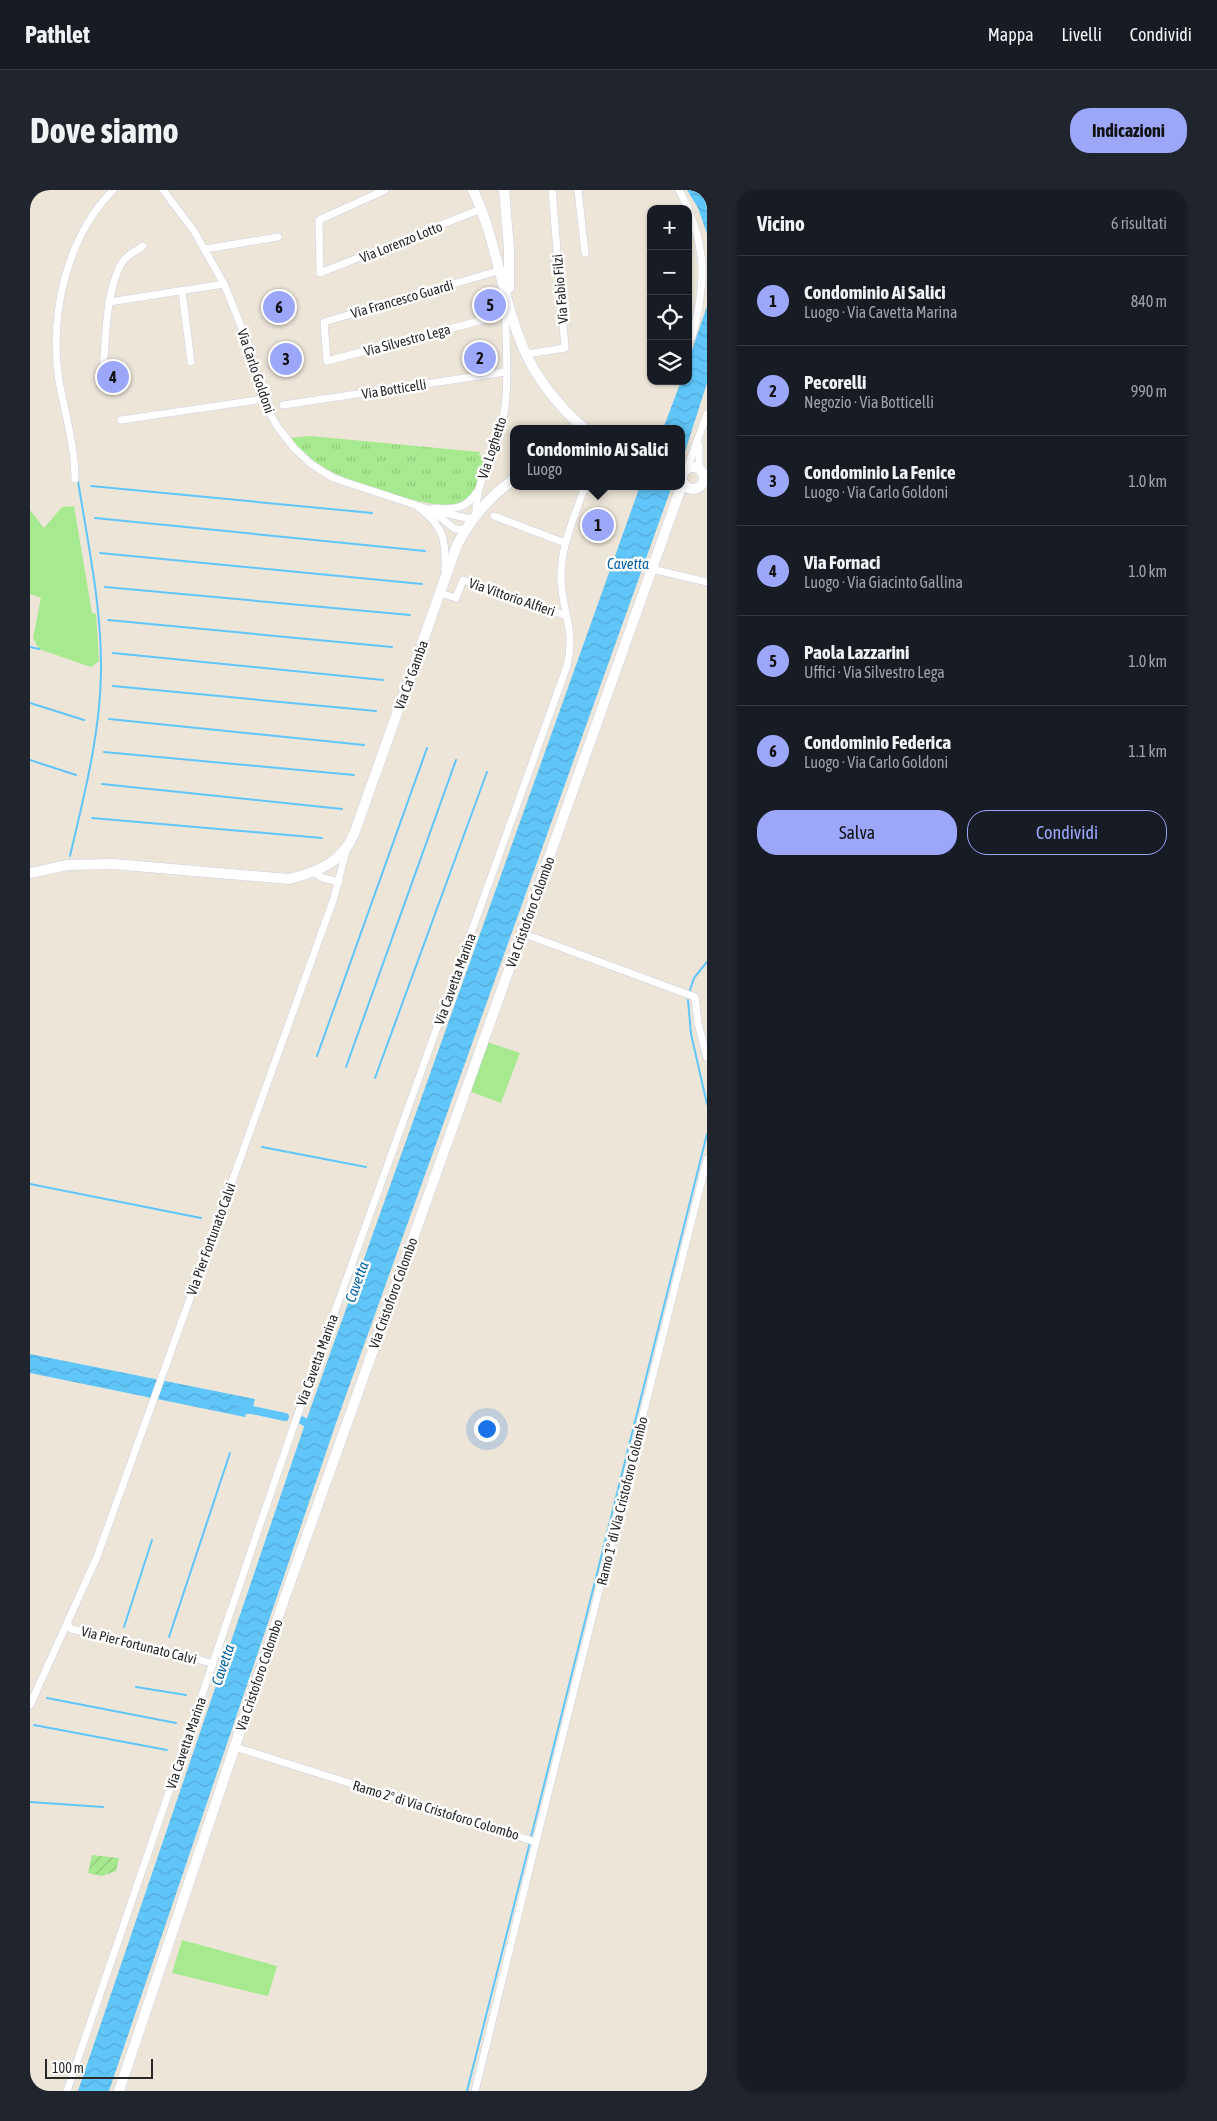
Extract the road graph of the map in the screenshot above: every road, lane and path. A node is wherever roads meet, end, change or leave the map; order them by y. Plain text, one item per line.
1 (113, 190) edge
2 (164, 190) edge
3 (385, 190) edge
4 (473, 190) edge
5 (504, 190) edge
6 (552, 190) edge
7 (578, 190) edge
8 (679, 190) edge
9 (481, 209) junction
10 (278, 237) dead end
11 (143, 246) dead end
12 (205, 249) junction
13 (585, 253) dead end
14 (501, 270) junction
15 (224, 284) junction
16 (182, 291) junction
17 (507, 296) junction
18 (109, 302) junction
19 (506, 314) junction
20 (519, 334) junction
21 (692, 337) dead end
22 (506, 340) junction
23 (325, 342) joint
24 (506, 352) junction
25 (526, 354) junction
26 (191, 362) dead end
27 (506, 372) junction
28 (103, 375) dead end
29 (264, 398) junction
30 (283, 405) dead end
31 (707, 414) edge
32 (121, 420) dead end
33 (580, 425) edge
34 (701, 432) junction
35 (703, 476) edge
36 (75, 479) dead end
37 (688, 480) edge
38 (510, 482) edge
39 (479, 488) junction
40 (584, 490) edge
41 (683, 490) edge
42 (415, 505) junction
43 (423, 508) junction
44 (431, 510) junction
45 (494, 516) dead end
46 (474, 517) junction
47 (465, 529) junction
48 (565, 543) junction
49 (652, 569) junction
50 (445, 580) junction
51 (707, 582) edge
52 (440, 593) junction
53 (567, 616) junction
54 (346, 851) junction
55 (30, 873) edge
56 (314, 873) junction
57 (338, 882) junction
58 (522, 933) junction
59 (707, 1058) edge
60 (707, 1159) edge
61 (68, 1624) junction
62 (213, 1664) junction
63 (30, 1705) edge
64 (235, 1746) junction
65 (532, 1840) junction
66 (67, 2091) edge
67 (119, 2091) edge
68 (476, 2091) edge

1 - 36 street
2 - 12 street, Via Carlo Goldoni
3 - 9 street, Via Lorenzo Lotto
4 - 9 street
5 - 17 street
6 - 25 street, Via Fabio Filzi
7 - 13 street
8 - 21 street
9 - 14 street
10 - 12 street
11 - 18 street
12 - 15 street, Via Carlo Goldoni
14 - 17 street
14 - 23 street, Via Francesco Guardi
15 - 16 street
15 - 29 street, Via Carlo Goldoni
16 - 18 street
16 - 26 street
17 - 19 street, Via Loghetto
17 - 20 street
18 - 28 street
19 - 22 street, Via Loghetto
19 - 23 street, Via Silvestro Lega
20 - 22 street
20 - 24 street
20 - 25 street
22 - 24 street, Via Loghetto
24 - 27 street, Via Loghetto
25 - 33 street
27 - 30 street, Via Botticelli
27 - 39 street, Via Loghetto
29 - 32 street
29 - 42 street, Via Carlo Goldoni
31 - 34 street
34 - 35 street
34 - 37 street
35 - 37 street, Via Cristoforo Colombo
35 - 37 street
38 - 46 street, Via Ca' Gamba
39 - 43 street, Via Carlo Goldoni
39 - 46 street, Via Loghetto
40 - 48 street, Via Cavetta Marina
41 - 49 street, Via Cristoforo Colombo
42 - 43 street, Via Carlo Goldoni
42 - 50 street, Via Carlo Goldoni
43 - 44 street, Via Carlo Goldoni
44 - 46 street, Via Carlo Goldoni
44 - 47 street, Via Carlo Goldoni
45 - 48 street
46 - 47 street, Via Ca' Gamba
47 - 50 street, Via Ca' Gamba
48 - 53 street, Via Cavetta Marina
49 - 51 street
49 - 58 street, Via Cristoforo Colombo
50 - 52 street, Via Ca' Gamba
52 - 53 street, Via Vittorio Alfieri
52 - 54 street, Via Ca' Gamba
53 - 62 street, Via Cavetta Marina
54 - 56 street, Via Ca' Gamba
54 - 57 street, Via Pier Fortunato Calvi
55 - 56 street, Via Ca' Gamba
56 - 57 street
57 - 61 street, Via Pier Fortunato Calvi
58 - 59 street
58 - 64 street, Via Cristoforo Colombo
60 - 65 street, Ramo 1° di Via Cristoforo Colombo
61 - 62 street, Via Pier Fortunato Calvi
61 - 63 street, Via Pier Fortunato Calvi
62 - 66 street, Via Cavetta Marina
64 - 65 street, Ramo 2° di Via Cristoforo Colombo
64 - 67 street, Via Cristoforo Colombo
65 - 68 street, Ramo 2° di Via Cristoforo Colombo

